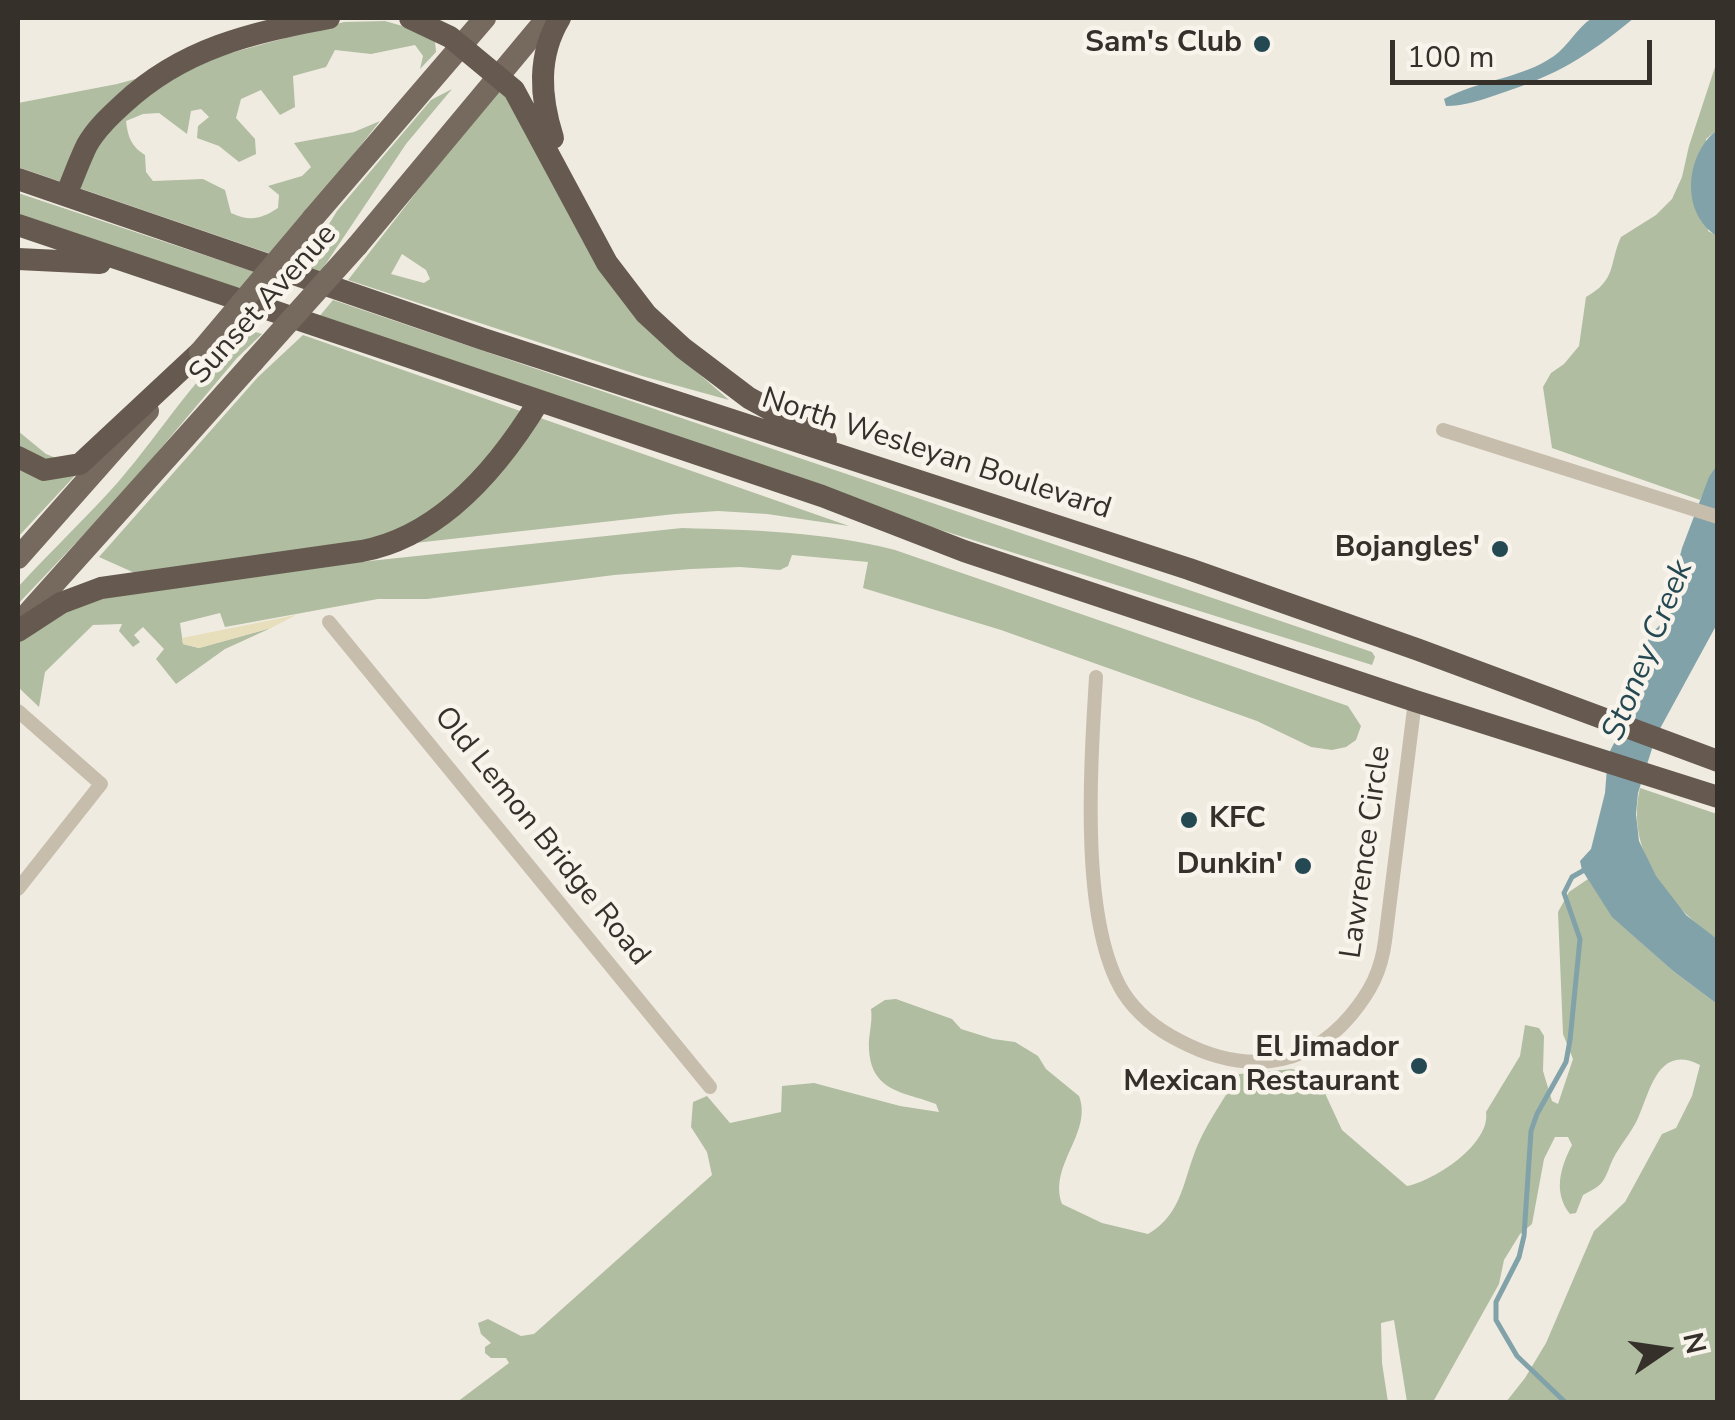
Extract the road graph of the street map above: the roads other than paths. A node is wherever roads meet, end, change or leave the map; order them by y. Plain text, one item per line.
1 (309, 18) edge
2 (329, 18) edge
3 (410, 18) edge
4 (485, 18) edge
5 (547, 18) edge
6 (560, 18) edge
7 (264, 31) junction
8 (462, 46) junction
9 (500, 75) junction
10 (18, 179) edge
11 (570, 194) junction
12 (66, 195) junction
13 (18, 224) edge
14 (18, 258) edge
15 (196, 286) junction
16 (200, 352) junction
17 (540, 401) junction
18 (1442, 430) dead end
19 (18, 457) edge
20 (896, 475) junction
21 (1718, 517) edge
22 (18, 558) edge
23 (329, 622) dead end
24 (18, 627) edge
25 (1096, 677) dead end
26 (1415, 701) junction
27 (18, 711) edge
28 (1715, 760) edge
29 (1710, 794) edge
30 (18, 889) edge
31 (710, 1087) dead end

1 - 7 highway
2 - 7 highway
3 - 8 highway
4 - 8 main road, Sunset Avenue
5 - 9 main road, Sunset Avenue
6 - 11 highway
7 - 12 highway
8 - 9 highway
8 - 16 main road, Sunset Avenue, bridge
9 - 11 highway
9 - 24 main road, Sunset Avenue, bridge
10 - 12 highway, North Wesleyan Boulevard
11 - 20 highway
12 - 20 highway, North Wesleyan Boulevard
13 - 15 highway
14 - 15 highway
15 - 17 highway
16 - 19 highway
16 - 22 main road, Sunset Avenue
17 - 24 highway
17 - 26 highway
18 - 21 street
20 - 28 highway, North Wesleyan Boulevard
23 - 31 street, Old Lemon Bridge Road
25 - 26 street, Lawrence Circle
26 - 29 highway
27 - 30 street

